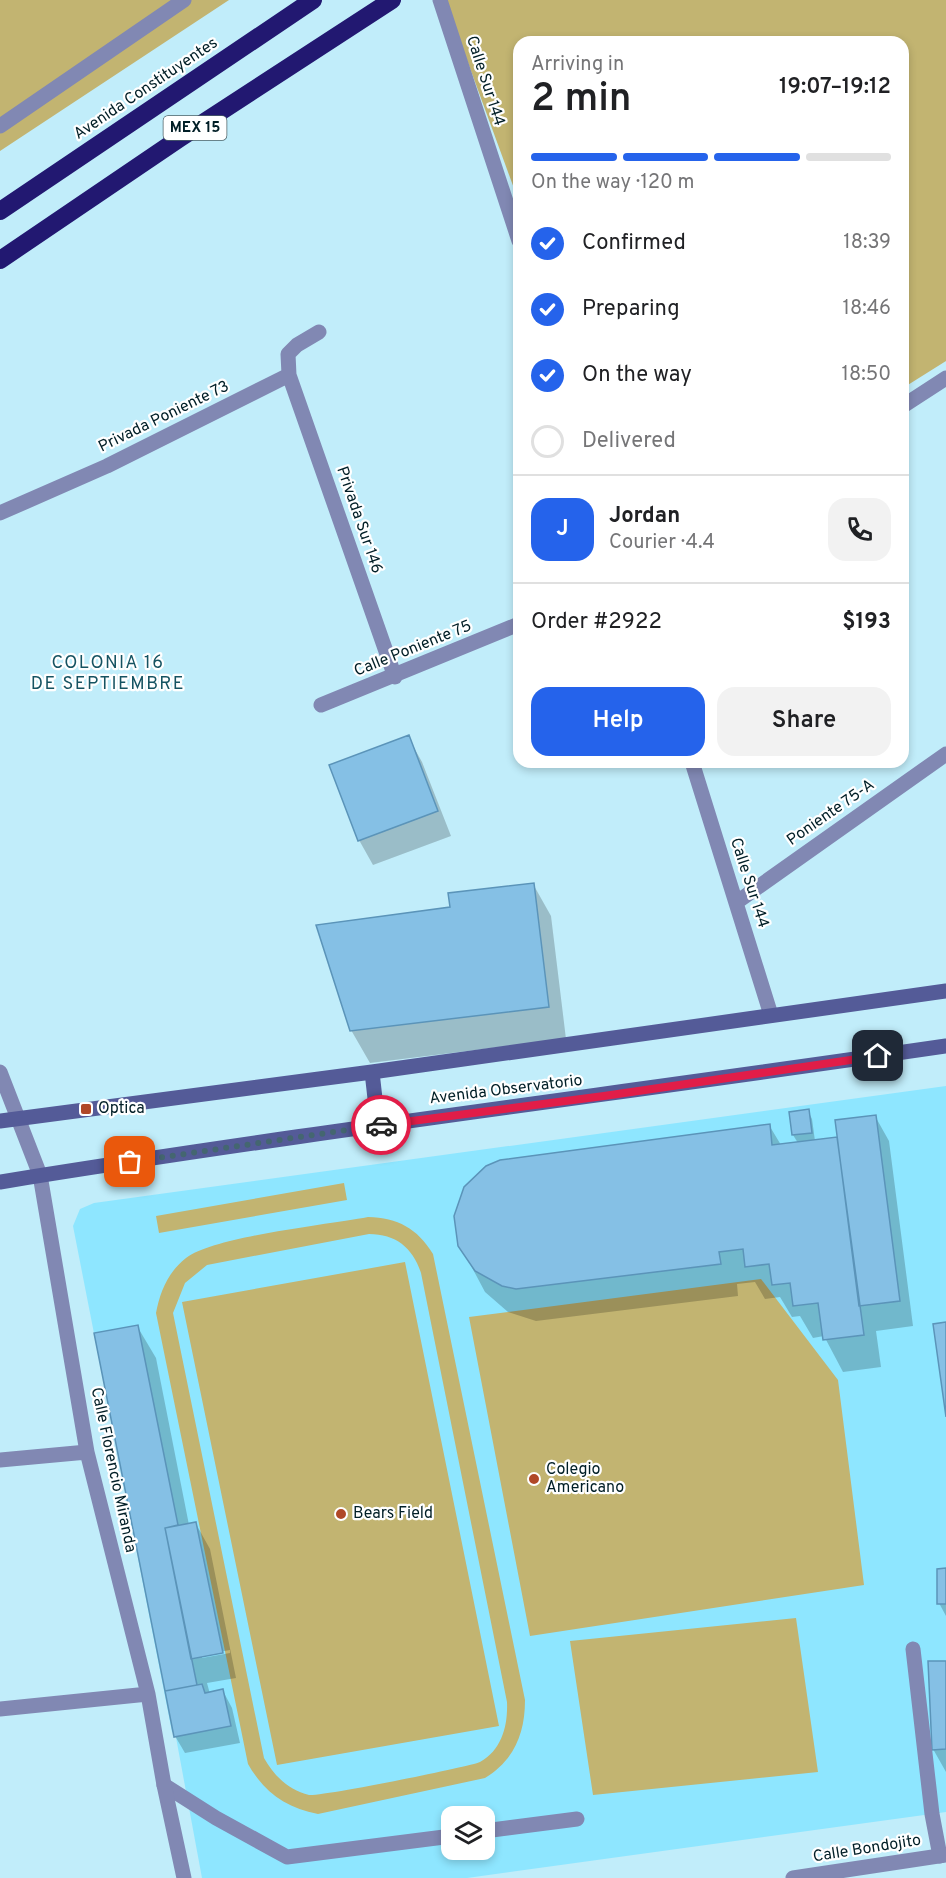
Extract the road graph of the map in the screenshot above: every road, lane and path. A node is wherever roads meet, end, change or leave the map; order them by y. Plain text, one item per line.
1 (184, 0) edge
2 (313, 0) edge
3 (392, 0) edge
4 (440, 0) edge
5 (0, 126) edge
6 (0, 211) edge
7 (513, 223) edge
8 (0, 260) edge
9 (319, 332) dead end
10 (289, 375) junction
11 (946, 378) edge
12 (909, 401) edge
13 (0, 513) edge
14 (513, 627) edge
15 (395, 677) junction
16 (321, 705) dead end
17 (946, 754) edge
18 (694, 768) edge
19 (737, 902) junction
20 (946, 991) edge
21 (771, 1015) junction
22 (946, 1046) edge
23 (0, 1072) edge
24 (372, 1072) junction
25 (17, 1119) junction
26 (0, 1121) edge
27 (378, 1125) junction
28 (40, 1175) junction
29 (0, 1182) edge
30 (87, 1452) junction
31 (0, 1460) edge
32 (913, 1649) dead end
33 (148, 1694) junction
34 (0, 1709) edge
35 (164, 1785) junction
36 (577, 1819) dead end
37 (495, 1830) edge
38 (441, 1837) edge
39 (943, 1855) edge
40 (184, 1878) edge
41 (794, 1878) edge

1 - 5 street
2 - 6 highway, Avenida Constituyentes / MEX 15
3 - 8 highway, MEX 15
4 - 7 street, Calle Sur 144
9 - 10 street
10 - 13 street, Privada Poniente 73
10 - 15 street, Privada Sur 146
11 - 12 street
14 - 15 street, Calle Poniente 75
15 - 16 street, Calle Poniente 75
17 - 19 street, Poniente 75-A
18 - 19 street, Calle Sur 144
19 - 21 street, Calle Sur 144
20 - 21 main road
21 - 24 main road
22 - 27 main road, Avenida Observatorio
23 - 25 street, Calle Florencio Miranda
24 - 25 main road
24 - 27 main road
25 - 26 main road
25 - 28 street, Calle Florencio Miranda
27 - 28 main road, Avenida Observatorio
28 - 29 main road, Avenida Observatorio
28 - 30 street, Calle Florencio Miranda
30 - 31 street
30 - 33 street, Calle Florencio Miranda
32 - 39 street
33 - 34 street
33 - 35 street, Calle Florencio Miranda
35 - 38 street
35 - 40 street, Calle Florencio Miranda
36 - 37 street
39 - 41 street, Calle Bondojito

